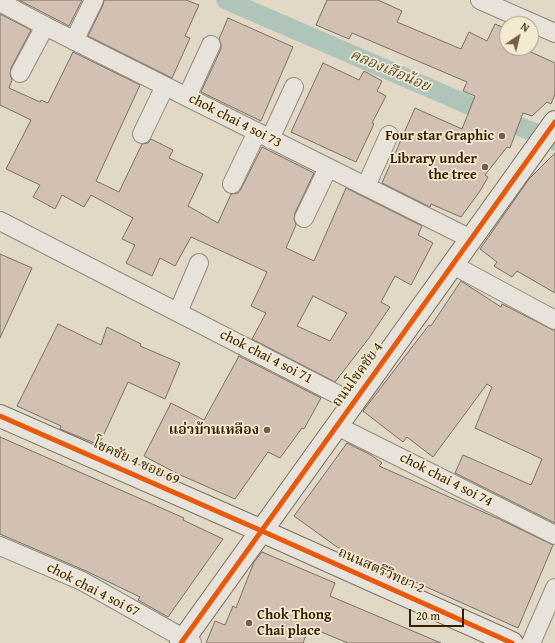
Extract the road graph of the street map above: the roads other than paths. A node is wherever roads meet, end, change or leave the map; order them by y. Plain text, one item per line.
1 (94, 0) edge
2 (480, 0) edge
3 (0, 2) edge
4 (44, 26) junction
5 (555, 33) edge
6 (74, 41) junction
7 (211, 45) dead end
8 (20, 73) dead end
9 (165, 86) junction
10 (294, 87) dead end
11 (187, 97) junction
12 (553, 124) edge
13 (142, 134) dead end
14 (389, 135) dead end
15 (264, 136) junction
16 (328, 168) junction
17 (232, 184) dead end
18 (366, 186) junction
19 (304, 218) dead end
20 (0, 220) edge
21 (471, 239) junction
22 (199, 263) dead end
23 (452, 265) junction
24 (178, 312) junction
25 (555, 320) edge
26 (354, 402) junction
27 (0, 416) edge
28 (337, 426) junction
29 (262, 530) junction
30 (555, 535) edge
31 (0, 546) edge
32 (555, 588) edge
33 (186, 642) edge
34 (512, 643) edge
35 (531, 643) edge

1 - 6 street
2 - 5 street
3 - 4 street, chok chai 4 soi 73
4 - 6 street, chok chai 4 soi 73
4 - 8 street
6 - 9 street, chok chai 4 soi 73
7 - 11 street
9 - 11 street, chok chai 4 soi 73
9 - 13 street
10 - 15 street
11 - 15 street, chok chai 4 soi 73
12 - 21 street, ถนนโชคชัย 4
14 - 18 street
15 - 16 street, chok chai 4 soi 73
15 - 17 street
16 - 18 street, chok chai 4 soi 73
16 - 19 street
18 - 21 street, chok chai 4 soi 73
20 - 24 street, chok chai 4 soi 71
21 - 23 street, ถนนโชคชัย 4
22 - 24 street
23 - 25 street
23 - 26 street, ถนนโชคชัย 4
24 - 26 street, chok chai 4 soi 71
26 - 28 street, ถนนโชคชัย 4
27 - 29 street, โชคชัย 4 ซอย 69
28 - 29 street, ถนนโชคชัย 4
28 - 30 street, chok chai 4 soi 74
29 - 33 street, ถนนโชคชัย 4
29 - 34 street, ถนนสตรีวิทยา 2
31 - 33 street, chok chai 4 soi 67
32 - 35 street

